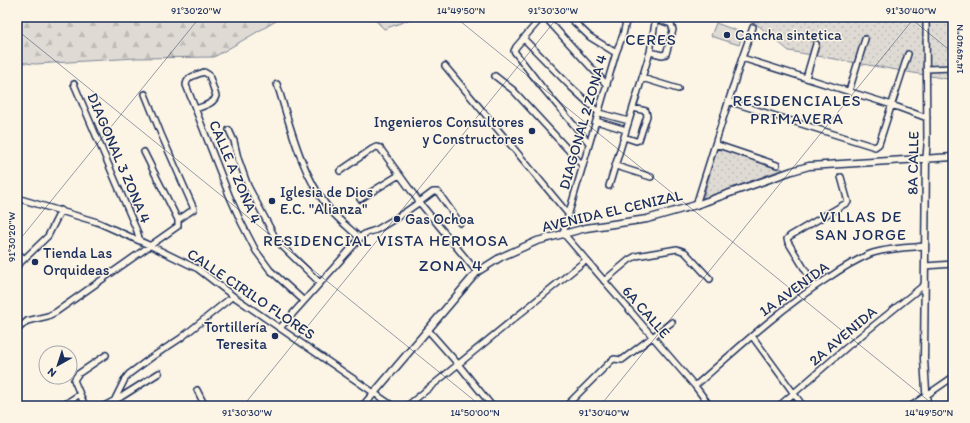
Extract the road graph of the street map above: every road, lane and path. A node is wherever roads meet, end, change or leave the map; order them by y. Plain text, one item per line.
1 (542, 17) edge
2 (545, 17) edge
3 (569, 17) edge
4 (626, 17) edge
5 (926, 17) edge
6 (656, 18) edge
7 (753, 27) dead end
8 (523, 38) junction
9 (865, 39) dead end
10 (816, 44) dead end
11 (650, 52) junction
12 (616, 53) junction
13 (908, 54) dead end
14 (742, 58) junction
15 (445, 66) dead end
16 (953, 68) edge
17 (926, 69) junction
18 (495, 76) dead end
19 (642, 78) junction
20 (806, 78) junction
21 (74, 84) dead end
22 (277, 84) dead end
23 (608, 85) junction
24 (678, 89) dead end
25 (849, 92) junction
26 (145, 94) dead end
27 (728, 101) junction
28 (892, 105) junction
29 (633, 108) junction
30 (196, 109) junction
31 (599, 113) junction
32 (927, 118) junction
33 (596, 121) junction
34 (629, 121) junction
35 (229, 130) dead end
36 (626, 130) junction
37 (624, 137) junction
38 (589, 143) junction
39 (715, 144) junction
40 (144, 152) dead end
41 (953, 157) edge
42 (926, 158) junction
43 (777, 165) dead end
44 (582, 166) junction
45 (616, 166) junction
46 (340, 170) dead end
47 (399, 175) junction
48 (651, 177) dead end
49 (841, 177) dead end
50 (609, 186) dead end
51 (17, 198) edge
52 (360, 199) dead end
53 (420, 203) junction
54 (696, 205) junction
55 (61, 210) junction
56 (569, 215) junction
57 (178, 222) junction
58 (460, 223) dead end
59 (563, 233) junction
60 (360, 238) junction
61 (140, 241) junction
62 (152, 246) junction
63 (925, 246) junction
64 (17, 252) edge
65 (24, 259) junction
66 (586, 260) junction
67 (953, 264) edge
68 (17, 266) edge
69 (924, 266) junction
70 (477, 272) junction
71 (710, 279) dead end
72 (604, 281) junction
73 (320, 283) junction
74 (924, 285) junction
75 (815, 286) junction
76 (234, 296) junction
77 (304, 301) junction
78 (672, 322) dead end
79 (280, 328) junction
80 (17, 330) edge
81 (428, 330) junction
82 (752, 336) junction
83 (652, 337) junction
84 (106, 356) dead end
85 (458, 364) junction
86 (159, 373) dead end
87 (953, 377) edge
88 (695, 386) junction
89 (197, 390) dead end
90 (374, 392) junction
91 (794, 393) junction
92 (80, 394) junction
93 (926, 396) junction
94 (115, 399) junction
95 (62, 406) edge
96 (85, 406) edge
97 (104, 406) edge
98 (205, 406) edge
99 (363, 406) edge
100 (393, 406) edge
101 (407, 406) edge
102 (492, 406) edge
103 (566, 406) edge
104 (710, 406) edge
105 (779, 406) edge
106 (803, 406) edge
107 (911, 406) edge
108 (927, 406) edge

1 - 8 street
2 - 23 street
3 - 12 street
4 - 12 street, DIAGONAL 2 ZONA 4
5 - 17 street, 8A CALLE
6 - 11 street
6 - 11 street
7 - 14 street
8 - 31 street
8 - 38 street
9 - 25 street
10 - 20 street
11 - 19 street
12 - 23 street, DIAGONAL 2 ZONA 4
13 - 28 street
14 - 20 street
14 - 27 street
15 - 56 street
16 - 17 street
17 - 32 street, 8A CALLE
18 - 44 street
19 - 24 street
19 - 29 street
20 - 25 street
21 - 61 street, DIAGONAL 3 ZONA 4
22 - 60 street
23 - 31 street, DIAGONAL 2 ZONA 4
25 - 28 street
26 - 57 street
27 - 28 street
27 - 39 street
28 - 32 street
29 - 34 street
29 - 37 street
30 - 30 street, CALLE A ZONA 4
30 - 77 street, CALLE A ZONA 4
31 - 33 street, DIAGONAL 2 ZONA 4
31 - 34 street
32 - 42 street, 8A CALLE
33 - 36 street
33 - 38 street, DIAGONAL 2 ZONA 4
34 - 36 street
35 - 73 street
36 - 37 street
37 - 45 street
38 - 44 street, DIAGONAL 2 ZONA 4
39 - 43 street
39 - 54 street
40 - 57 street
41 - 42 street, AVENIDA EL CENIZAL
42 - 54 street, AVENIDA EL CENIZAL
42 - 63 street, 8A CALLE
44 - 56 street, DIAGONAL 2 ZONA 4
45 - 48 street
45 - 50 street
46 - 47 street
47 - 52 street
47 - 53 street
49 - 75 street
51 - 55 street, CALLE CIRILO FLORES
53 - 58 street
53 - 60 street
53 - 70 street
54 - 59 street, AVENIDA EL CENIZAL
55 - 61 street, CALLE CIRILO FLORES
55 - 65 street
56 - 59 street, DIAGONAL 2 ZONA 4
57 - 62 street
59 - 66 street, 6A CALLE
59 - 70 street, AVENIDA EL CENIZAL
60 - 73 street
61 - 62 street, CALLE CIRILO FLORES
62 - 76 street, CALLE CIRILO FLORES
62 - 80 street
63 - 69 street, 8A CALLE
63 - 75 street, 1A AVENIDA
64 - 65 street
65 - 68 street
66 - 72 street, 6A CALLE
66 - 85 street
67 - 69 street
69 - 74 street, 8A CALLE
70 - 81 street, AVENIDA EL CENIZAL
71 - 72 street
72 - 83 street, 6A CALLE
73 - 77 street
74 - 91 street, 2A AVENIDA
74 - 93 street, 8A CALLE
75 - 82 street, 1A AVENIDA
76 - 79 street, CALLE CIRILO FLORES
76 - 94 street
77 - 79 street
78 - 83 street
79 - 90 street, CALLE CIRILO FLORES
81 - 85 street
81 - 90 street, AVENIDA EL CENIZAL
82 - 88 street, 1A AVENIDA
82 - 91 street
83 - 88 street, 6A CALLE
83 - 103 street
84 - 92 street
85 - 101 street
85 - 102 street
86 - 94 street
87 - 93 street
88 - 104 street, 6A CALLE
89 - 98 street
90 - 99 street, AVENIDA EL CENIZAL
90 - 100 street, CALLE CIRILO FLORES
91 - 105 street, 2A AVENIDA
91 - 106 street
92 - 95 street
92 - 96 street
93 - 107 street
93 - 108 street, 8A CALLE
94 - 97 street

